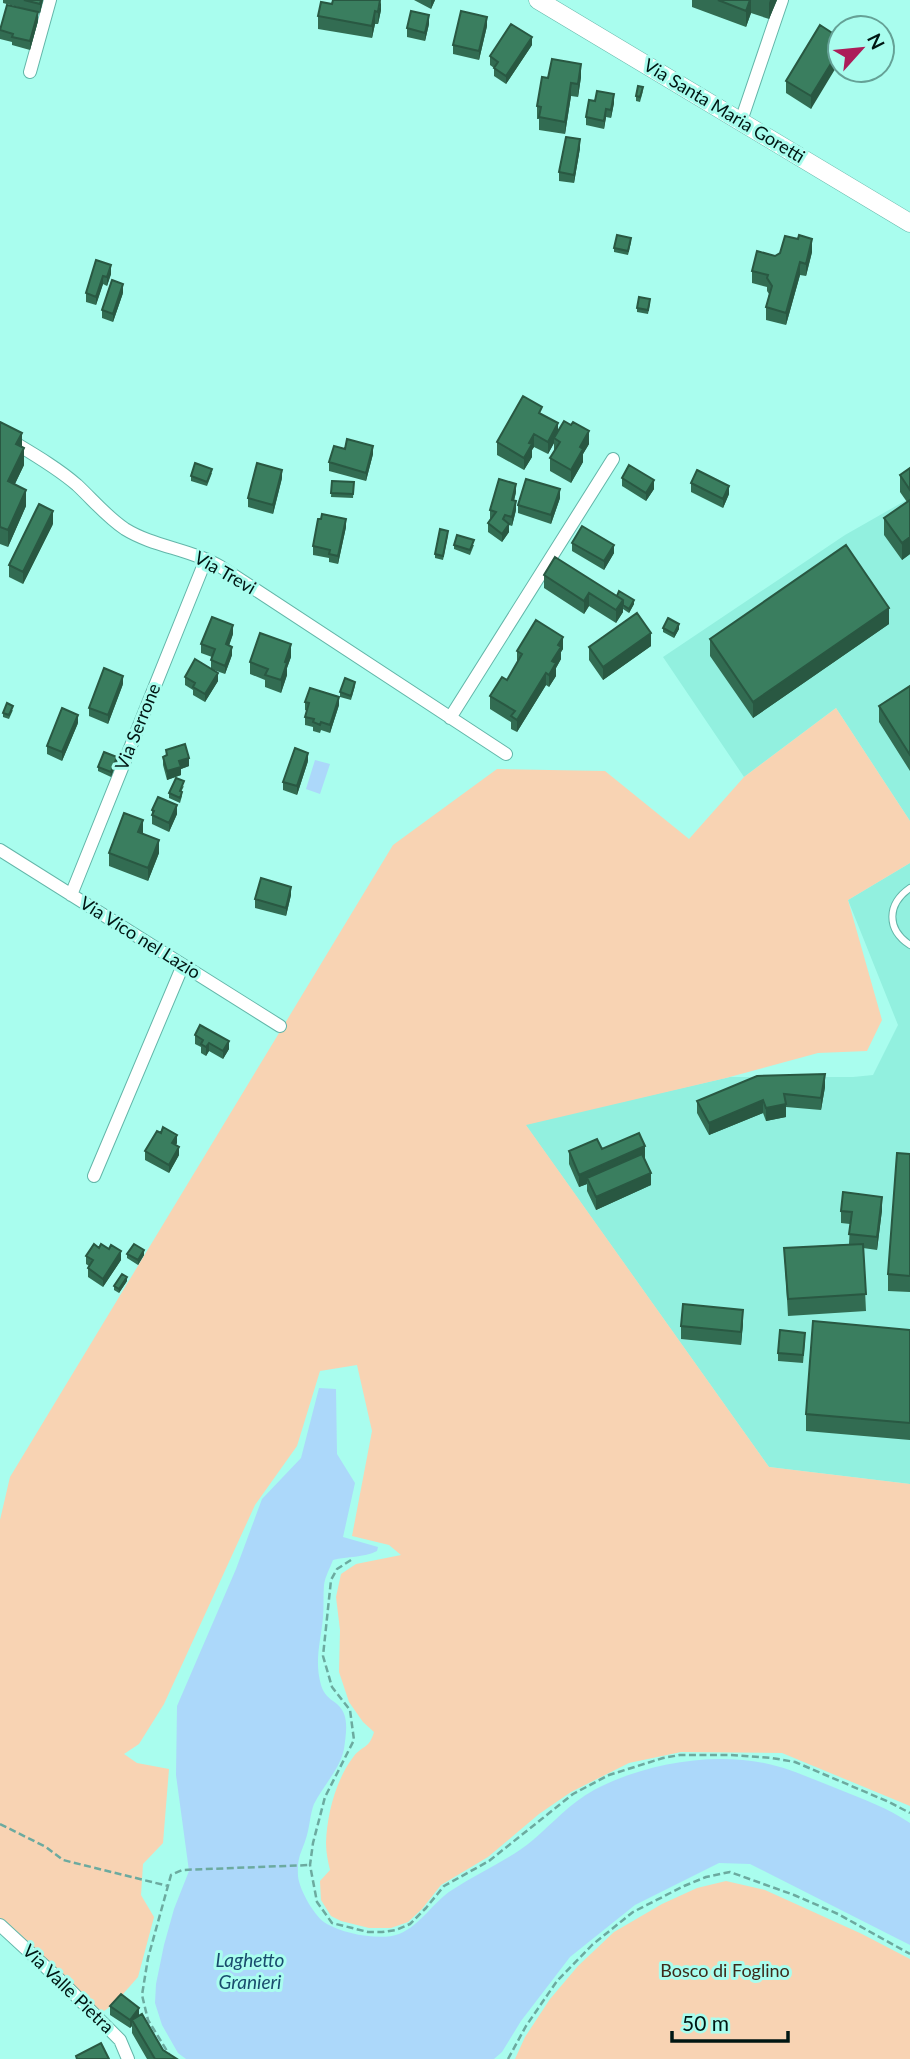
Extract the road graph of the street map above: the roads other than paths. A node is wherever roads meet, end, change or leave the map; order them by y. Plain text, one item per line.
1 (50, 0) edge
2 (538, 0) edge
3 (782, 0) edge
4 (30, 72) dead end
5 (741, 121) junction
6 (910, 223) edge
7 (0, 434) edge
8 (613, 459) dead end
9 (206, 559) junction
10 (450, 718) junction
11 (506, 754) dead end
12 (0, 850) edge
13 (910, 888) edge
14 (71, 895) junction
15 (910, 945) edge
16 (183, 965) junction
17 (281, 1026) dead end
18 (94, 1176) dead end
19 (0, 1925) edge
20 (128, 2059) edge

1 - 4 street
2 - 5 main road, Via Santa Maria Goretti
3 - 5 street
5 - 6 main road, Via Santa Maria Goretti
7 - 9 street, Via Trevi
8 - 10 street
9 - 10 street, Via Trevi
9 - 14 street, Via Serrone
10 - 11 street, Via Trevi
12 - 14 street, Via Vico nel Lazio
13 - 15 lane
14 - 16 street, Via Vico nel Lazio
16 - 17 street, Via Vico nel Lazio
16 - 18 street
19 - 20 street, Via Valle Pietra

